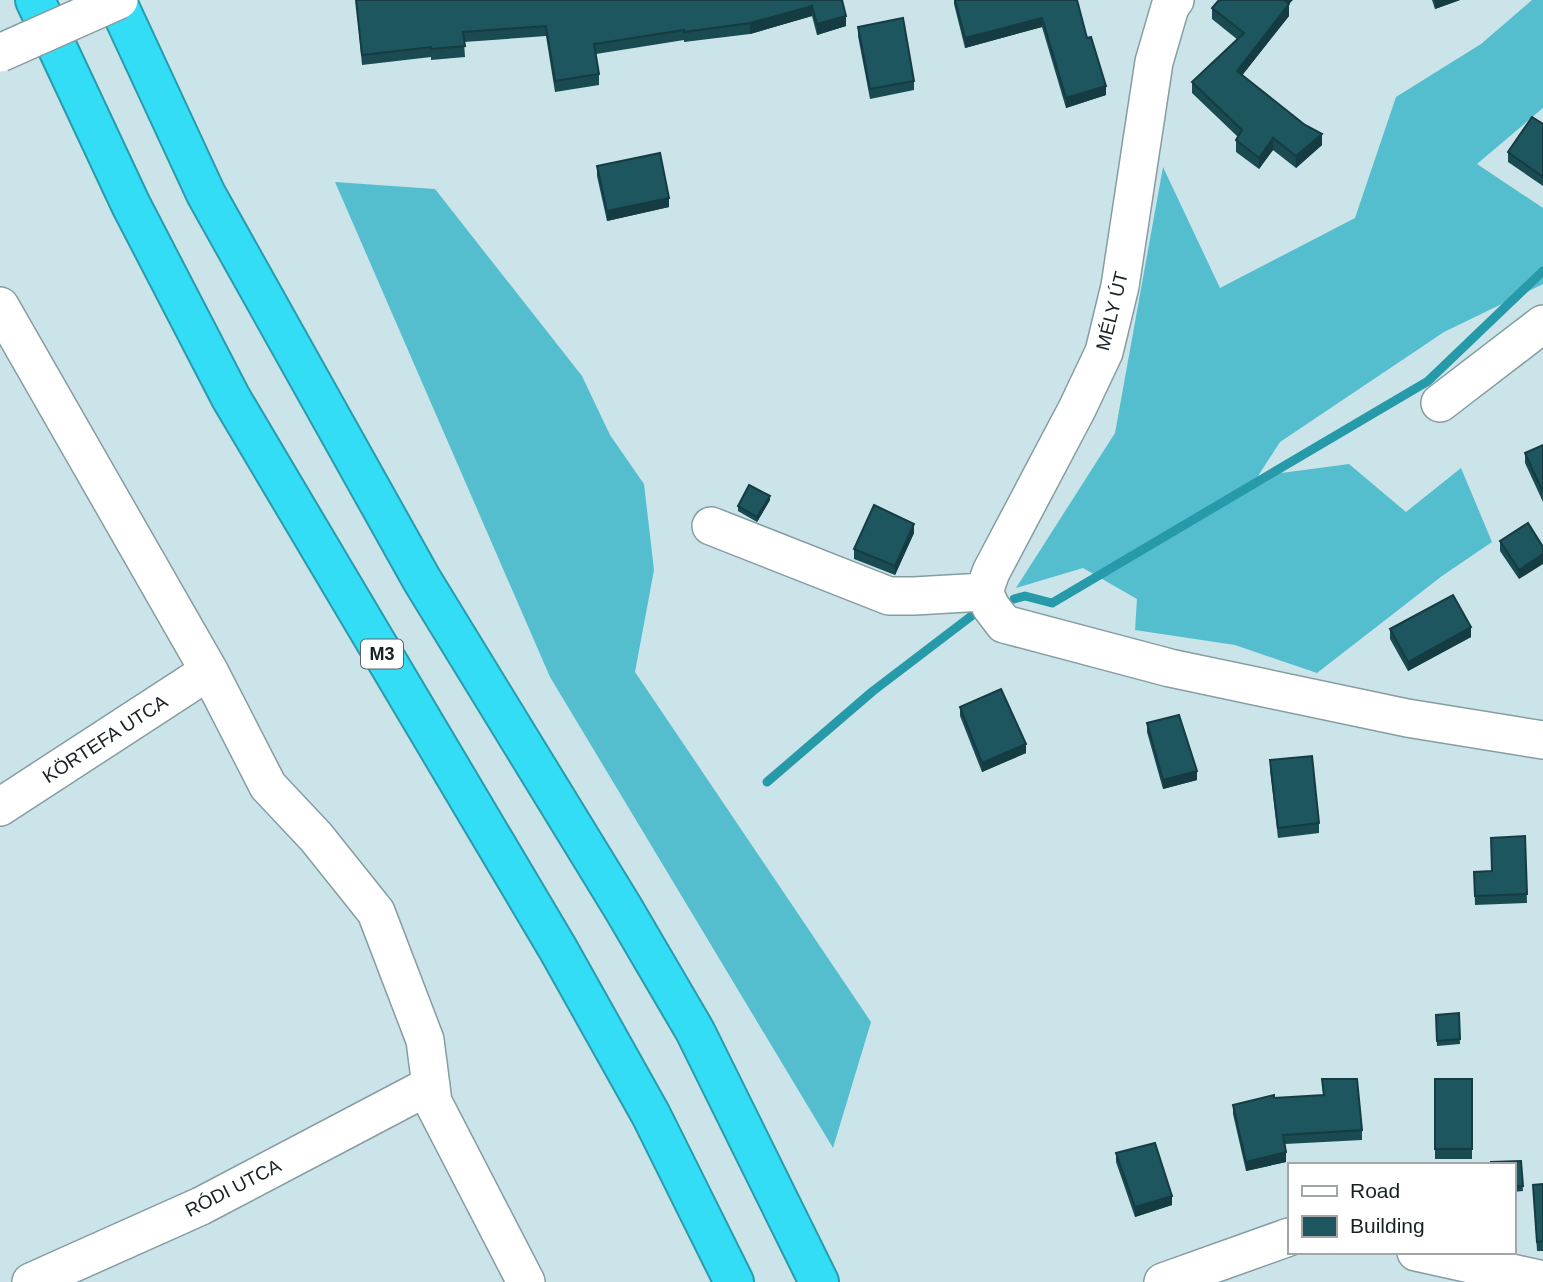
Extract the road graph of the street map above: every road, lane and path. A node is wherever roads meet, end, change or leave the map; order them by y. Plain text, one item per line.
1 (35, 0) edge
2 (118, 0) edge
3 (1170, 2) edge
4 (0, 53) edge
5 (0, 306) edge
6 (1543, 324) edge
7 (1440, 402) dead end
8 (711, 526) dead end
9 (984, 592) junction
10 (209, 671) junction
11 (1543, 740) edge
12 (0, 807) edge
13 (431, 1085) junction
14 (1288, 1237) edge
15 (1425, 1254) edge
16 (1543, 1280) edge
17 (31, 1282) edge
18 (526, 1282) edge
19 (734, 1282) edge
20 (819, 1282) edge
21 (1163, 1282) edge

1 - 19 highway, M3
2 - 4 street, bridge
2 - 20 highway
3 - 9 street, MÉLY ÚT
5 - 10 street
6 - 7 street
8 - 9 street
9 - 11 street
10 - 12 street, KÖRTEFA UTCA
10 - 13 street
13 - 17 street, RÓDI UTCA
13 - 18 street
14 - 21 street
15 - 16 street

